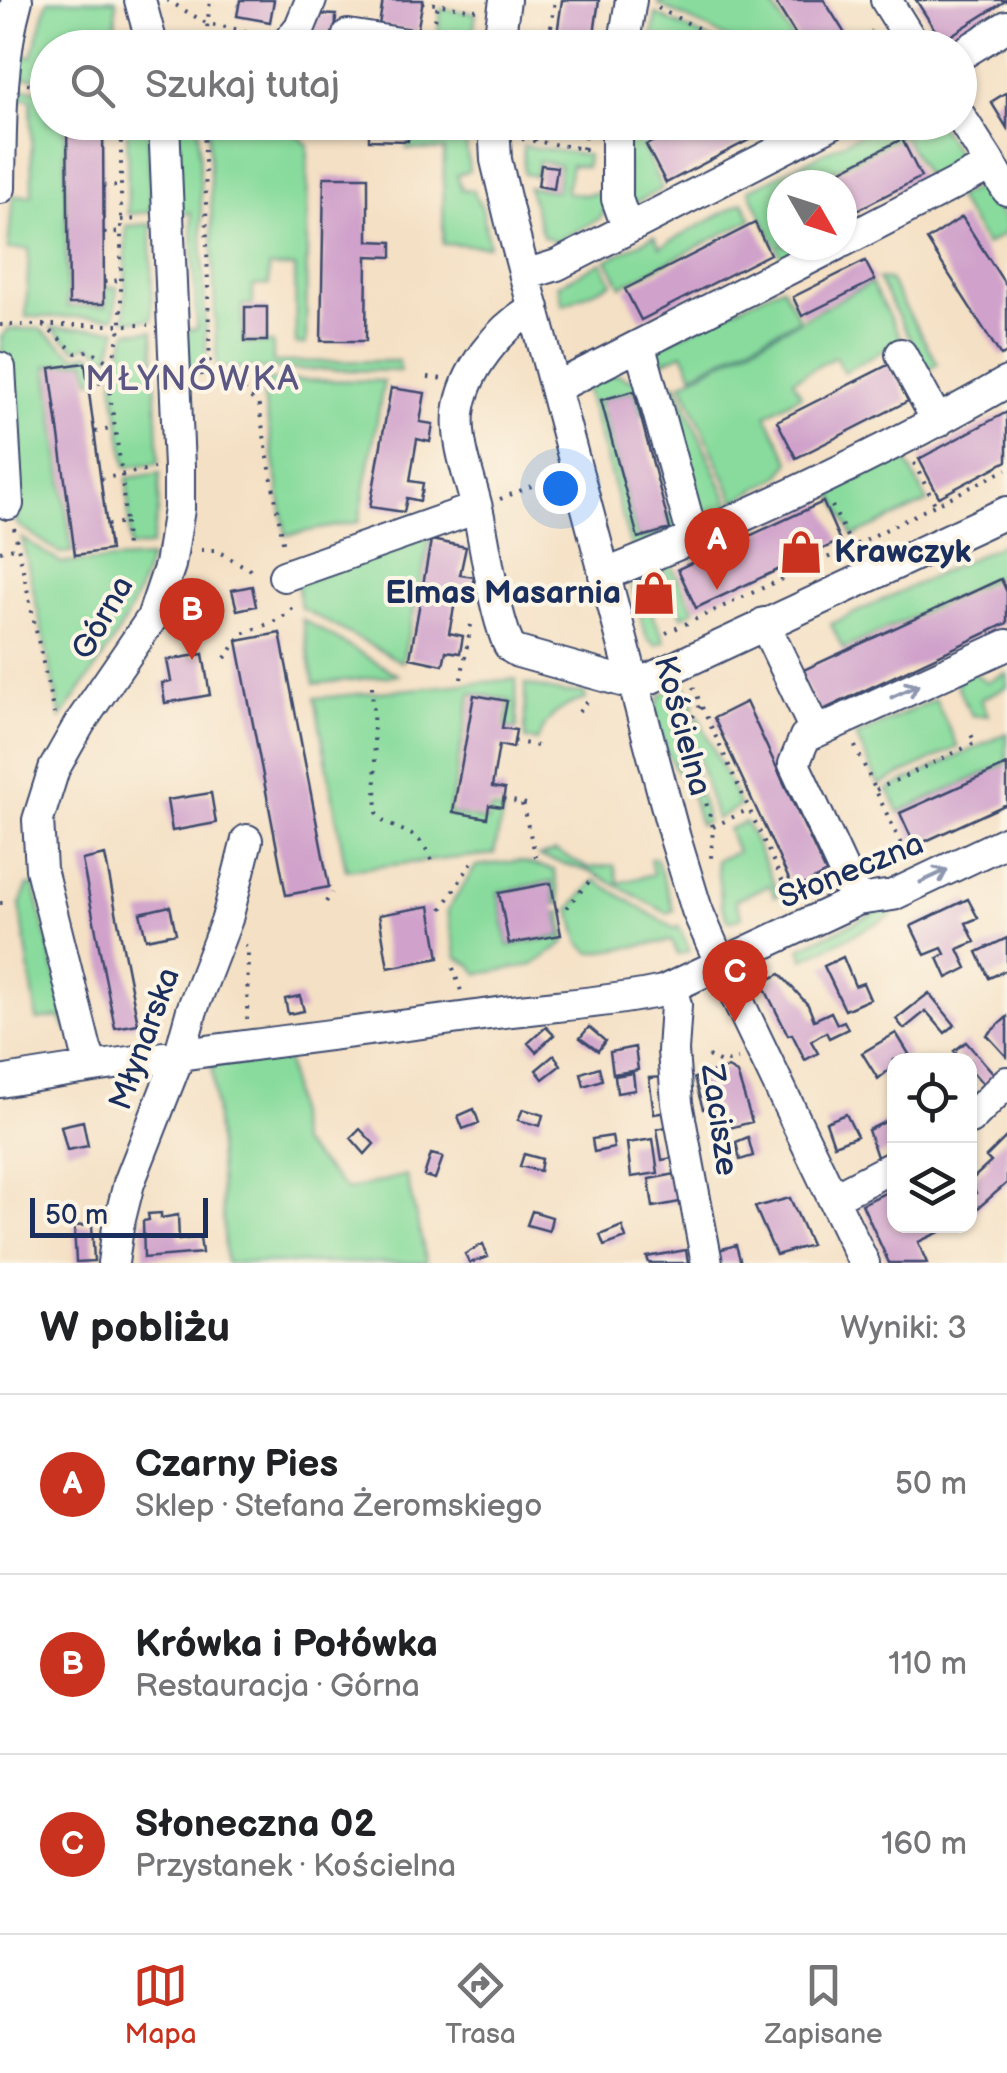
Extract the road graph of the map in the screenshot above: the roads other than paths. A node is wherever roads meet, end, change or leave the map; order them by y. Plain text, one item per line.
1 (17, 0) edge
2 (140, 0) edge
3 (311, 0) edge
4 (630, 2) edge
5 (1007, 26) edge
6 (148, 30) edge
7 (294, 30) edge
8 (626, 30) edge
9 (977, 45) edge
10 (165, 140) edge
11 (495, 140) edge
12 (617, 140) edge
13 (800, 140) edge
14 (975, 140) edge
15 (999, 178) edge
16 (0, 188) edge
17 (627, 227) junction
18 (857, 237) edge
19 (808, 260) edge
20 (525, 274) junction
21 (534, 308) junction
22 (640, 346) junction
23 (901, 354) dead end
24 (0, 368) edge
25 (1007, 382) edge
26 (555, 388) junction
27 (938, 422) junction
28 (8, 504) road end
29 (477, 508) junction
30 (1007, 512) edge
31 (688, 523) dead end
32 (270, 574) road end
33 (604, 575) junction
34 (764, 623) junction
35 (623, 642) junction
36 (1007, 645) edge
37 (580, 671) junction
38 (636, 685) junction
39 (830, 726) junction
40 (247, 840) dead end
41 (1007, 841) edge
42 (857, 900) junction
43 (721, 966) junction
44 (671, 988) junction
45 (180, 1054) junction
46 (93, 1067) junction
47 (0, 1082) edge
48 (1007, 1082) edge
49 (977, 1111) edge
50 (887, 1170) edge
51 (832, 1198) junction
52 (113, 1263) edge
53 (707, 1263) edge
54 (864, 1263) edge

1 - 16 street
2 - 6 street
3 - 7 street
4 - 8 street
5 - 9 street
10 - 46 street, Górna
11 - 20 street, Kościelna
12 - 17 street
13 - 17 street
14 - 15 street
15 - 18 street
17 - 20 street
19 - 22 street
20 - 21 street, Kościelna
21 - 26 street, Kościelna
21 - 29 street
22 - 26 street
22 - 31 street
23 - 27 street
24 - 28 street
25 - 27 street
26 - 33 street, Kościelna
27 - 33 street
29 - 32 street
29 - 37 street
30 - 34 street
33 - 35 street, Kościelna
34 - 38 street
34 - 39 street
35 - 37 street
35 - 38 street, Kościelna
39 -> 36 street
37 - 38 street
38 - 43 street, Kościelna
39 - 42 street
40 - 45 street, Młynarska
42 -> 41 street, Słoneczna
42 - 43 street, Słoneczna
43 - 44 street, Słoneczna
43 - 51 street, Kościelna
44 - 45 street, Słoneczna
44 - 53 street, Zacisze
45 - 46 street, Słoneczna
45 - 52 street, Młynarska
46 - 47 street, Słoneczna
48 - 49 street
50 - 51 street
51 - 54 street, Kościelna

